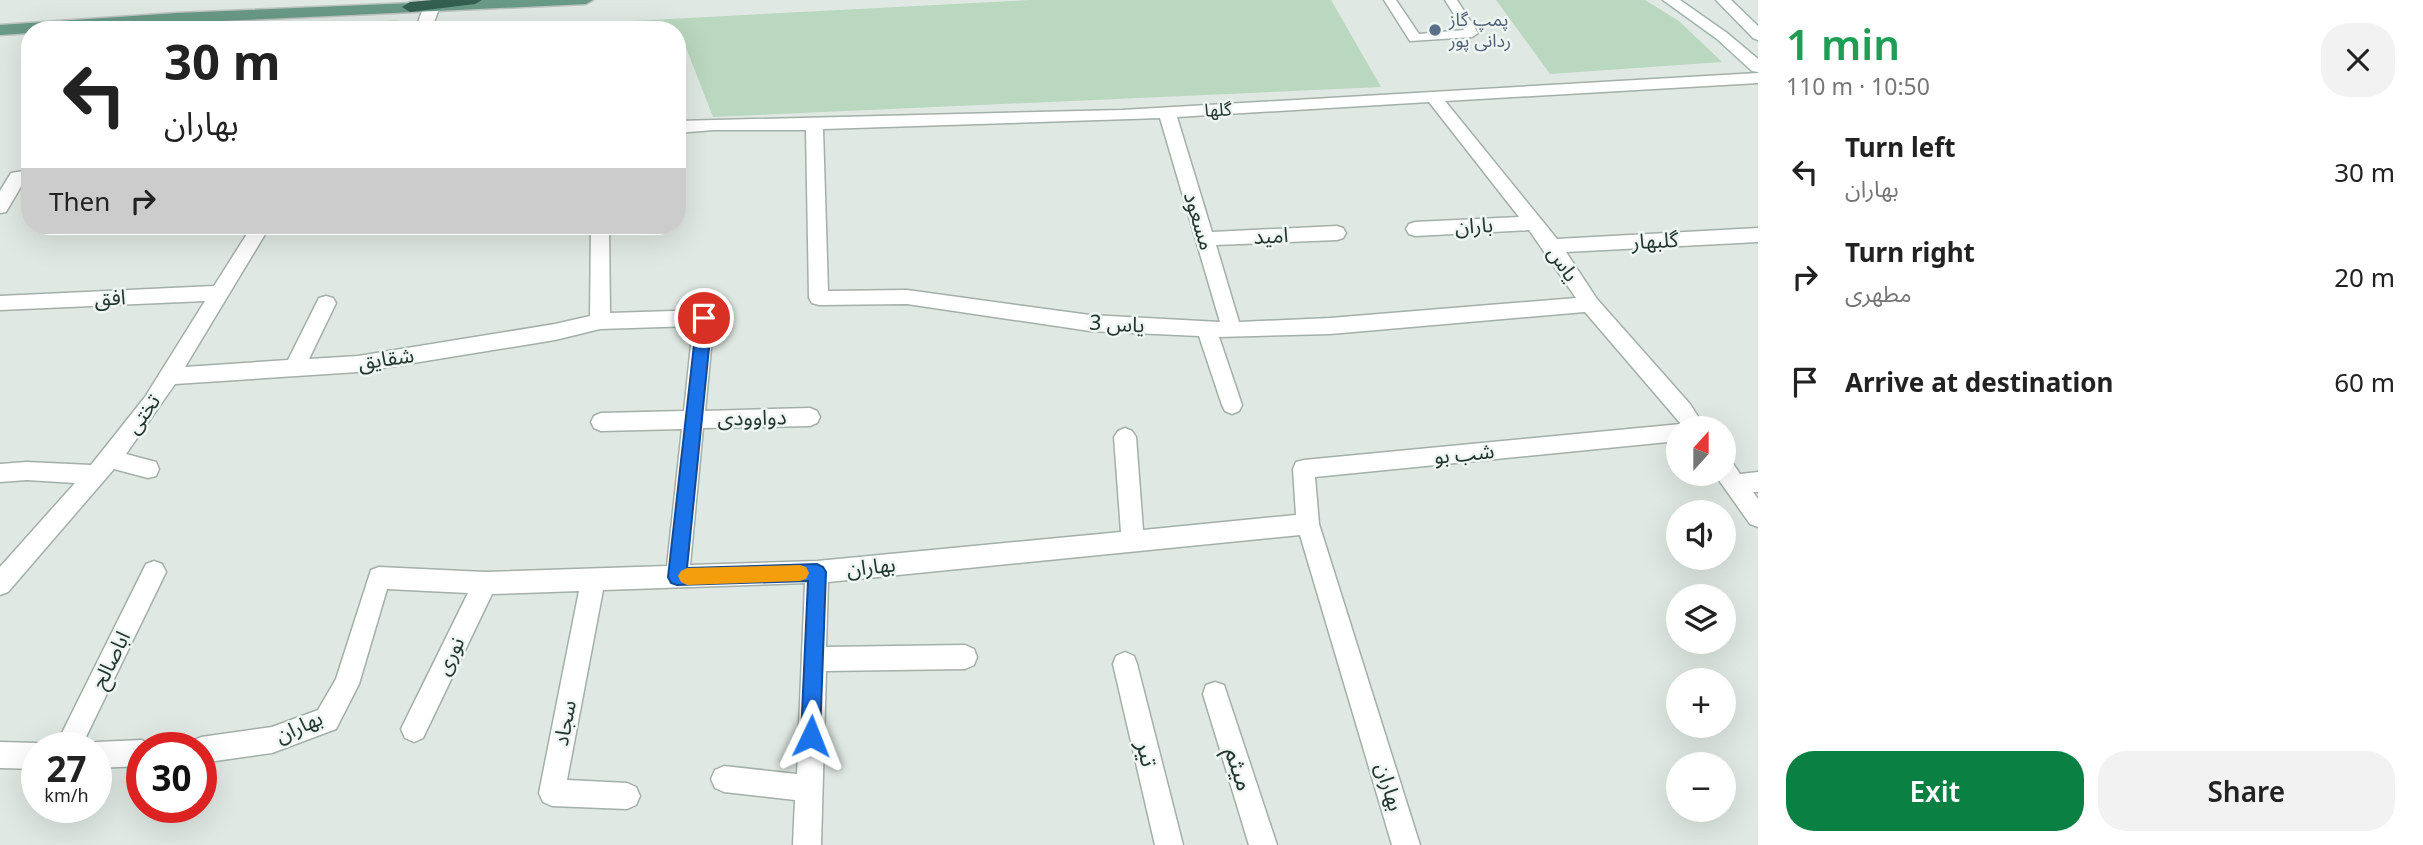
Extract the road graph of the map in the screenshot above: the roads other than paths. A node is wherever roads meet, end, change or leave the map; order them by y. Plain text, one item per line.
1 (475, 0) edge
2 (586, 0) edge
3 (1390, 0) edge
4 (1451, 0) edge
5 (1670, 0) edge
6 (1723, 0) edge
7 (432, 6) junction
8 (411, 7) junction
9 (161, 21) edge
10 (426, 21) edge
11 (21, 29) edge
12 (0, 30) edge
13 (1758, 35) edge
14 (1758, 67) edge
15 (1758, 78) edge
16 (1433, 97) junction
17 (1167, 113) junction
18 (814, 124) junction
19 (686, 126) edge
20 (21, 177) edge
21 (0, 207) edge
22 (1533, 223) junction
23 (1415, 229) dead end
24 (1337, 233) dead end
25 (255, 235) edge
26 (600, 235) edge
27 (1758, 235) edge
28 (1205, 239) junction
29 (1552, 246) junction
30 (220, 293) junction
31 (0, 303) edge
32 (326, 303) dead end
33 (1590, 304) junction
34 (600, 321) junction
35 (1206, 329) junction
36 (1232, 330) junction
37 (295, 367) junction
38 (169, 376) junction
39 (1232, 405) dead end
40 (1687, 416) edge
41 (810, 417) dead end
42 (694, 419) junction
43 (601, 422) dead end
44 (1666, 433) edge
45 (1125, 437) dead end
46 (102, 467) junction
47 (148, 470) dead end
48 (0, 473) edge
49 (1736, 477) edge
50 (1758, 482) edge
51 (1736, 486) edge
52 (1758, 517) edge
53 (1308, 524) junction
54 (1133, 542) junction
55 (154, 572) dead end
56 (817, 572) junction
57 (677, 577) junction
58 (593, 579) junction
59 (485, 583) junction
60 (0, 584) edge
61 (965, 657) dead end
62 (813, 659) junction
63 (1125, 664) dead end
64 (1215, 694) dead end
65 (414, 729) dead end
66 (75, 732) edge
67 (217, 748) edge
68 (0, 755) edge
69 (21, 755) edge
70 (724, 779) dead end
71 (809, 788) junction
72 (627, 796) dead end
73 (807, 845) edge
74 (1169, 845) edge
75 (1263, 845) edge
76 (1406, 845) edge

1 - 8 highway
2 - 7 main road
3 - 4 lane
5 - 14 street
6 - 13 street
7 - 8 main road
7 - 10 street
8 - 9 main road
11 - 12 main road
15 - 16 street, گلها
16 - 17 street, گلها
16 - 22 street, یاس
17 - 18 street, گلها
17 - 28 street, مسعود
18 - 19 street, گلها
18 - 35 street, یاس 3
20 - 21 street
22 - 23 street, باران
22 - 29 street, یاس
24 - 28 street, امید
25 - 30 street, تختی
26 - 34 street
27 - 29 street, گلبهار
28 - 36 street, مسعود
29 - 33 street, یاس
30 - 31 street, افق
30 - 38 street, تختی
32 - 37 street
33 - 36 street, یاس 3
33 - 40 street, یاس
34 - 37 street, شقایق
34 - 42 street, شقایق
35 - 36 street, یاس 3
35 - 39 street
37 - 38 street, شقایق
38 - 46 street, تختی
41 - 42 street, دواوودی
42 - 43 street, دواوودی
42 - 57 street
44 - 53 street, شب بو
45 - 54 street
46 - 47 street
46 - 48 street
46 - 60 street, تختی
49 - 50 street
51 - 52 street
53 - 54 street, بهاران
53 - 76 street, بهاران
54 - 56 street, بهاران
55 - 66 street, اباصالح
56 - 57 street, بهاران
56 - 62 street
57 - 58 street, بهاران
58 - 59 street, بهاران
58 - 72 street, سجاد
59 - 65 street, نوری
59 - 67 street, بهاران
61 - 62 street
62 - 71 street
63 - 74 street, تیر
64 - 75 street, میثم
68 - 69 street
70 - 71 street
71 - 73 street

